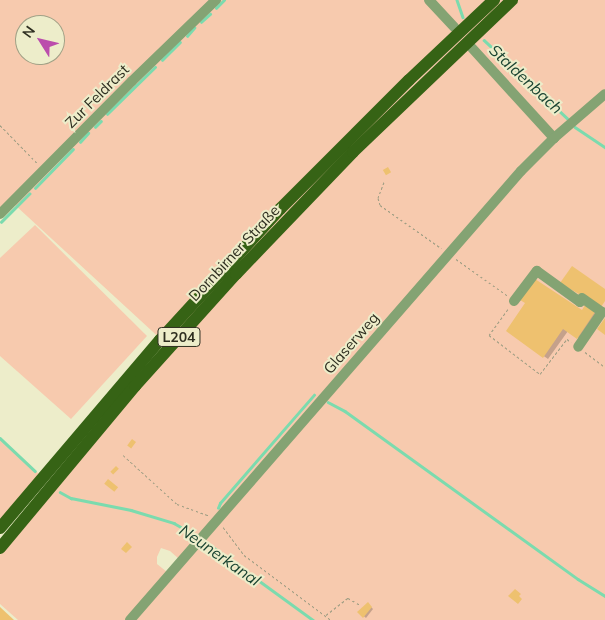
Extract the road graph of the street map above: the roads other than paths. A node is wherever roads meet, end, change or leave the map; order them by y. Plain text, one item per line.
1 (216, 0) edge
2 (429, 0) edge
3 (494, 0) edge
4 (512, 0) edge
5 (454, 27) dead end
6 (472, 48) dead end
7 (605, 94) edge
8 (554, 138) junction
9 (0, 214) edge
10 (514, 301) road end
11 (604, 310) edge
12 (578, 347) road end
13 (0, 528) edge
14 (0, 548) edge
15 (130, 620) edge

1 - 9 street, Zur Feldrast
2 - 5 street
3 - 13 main road, Dornbirner Straße / L204
4 - 14 main road, Dornbirner Straße / L204
6 - 8 street
7 - 8 street, Glaserweg
8 - 15 street, Glaserweg
10 - 11 street
11 - 12 street

